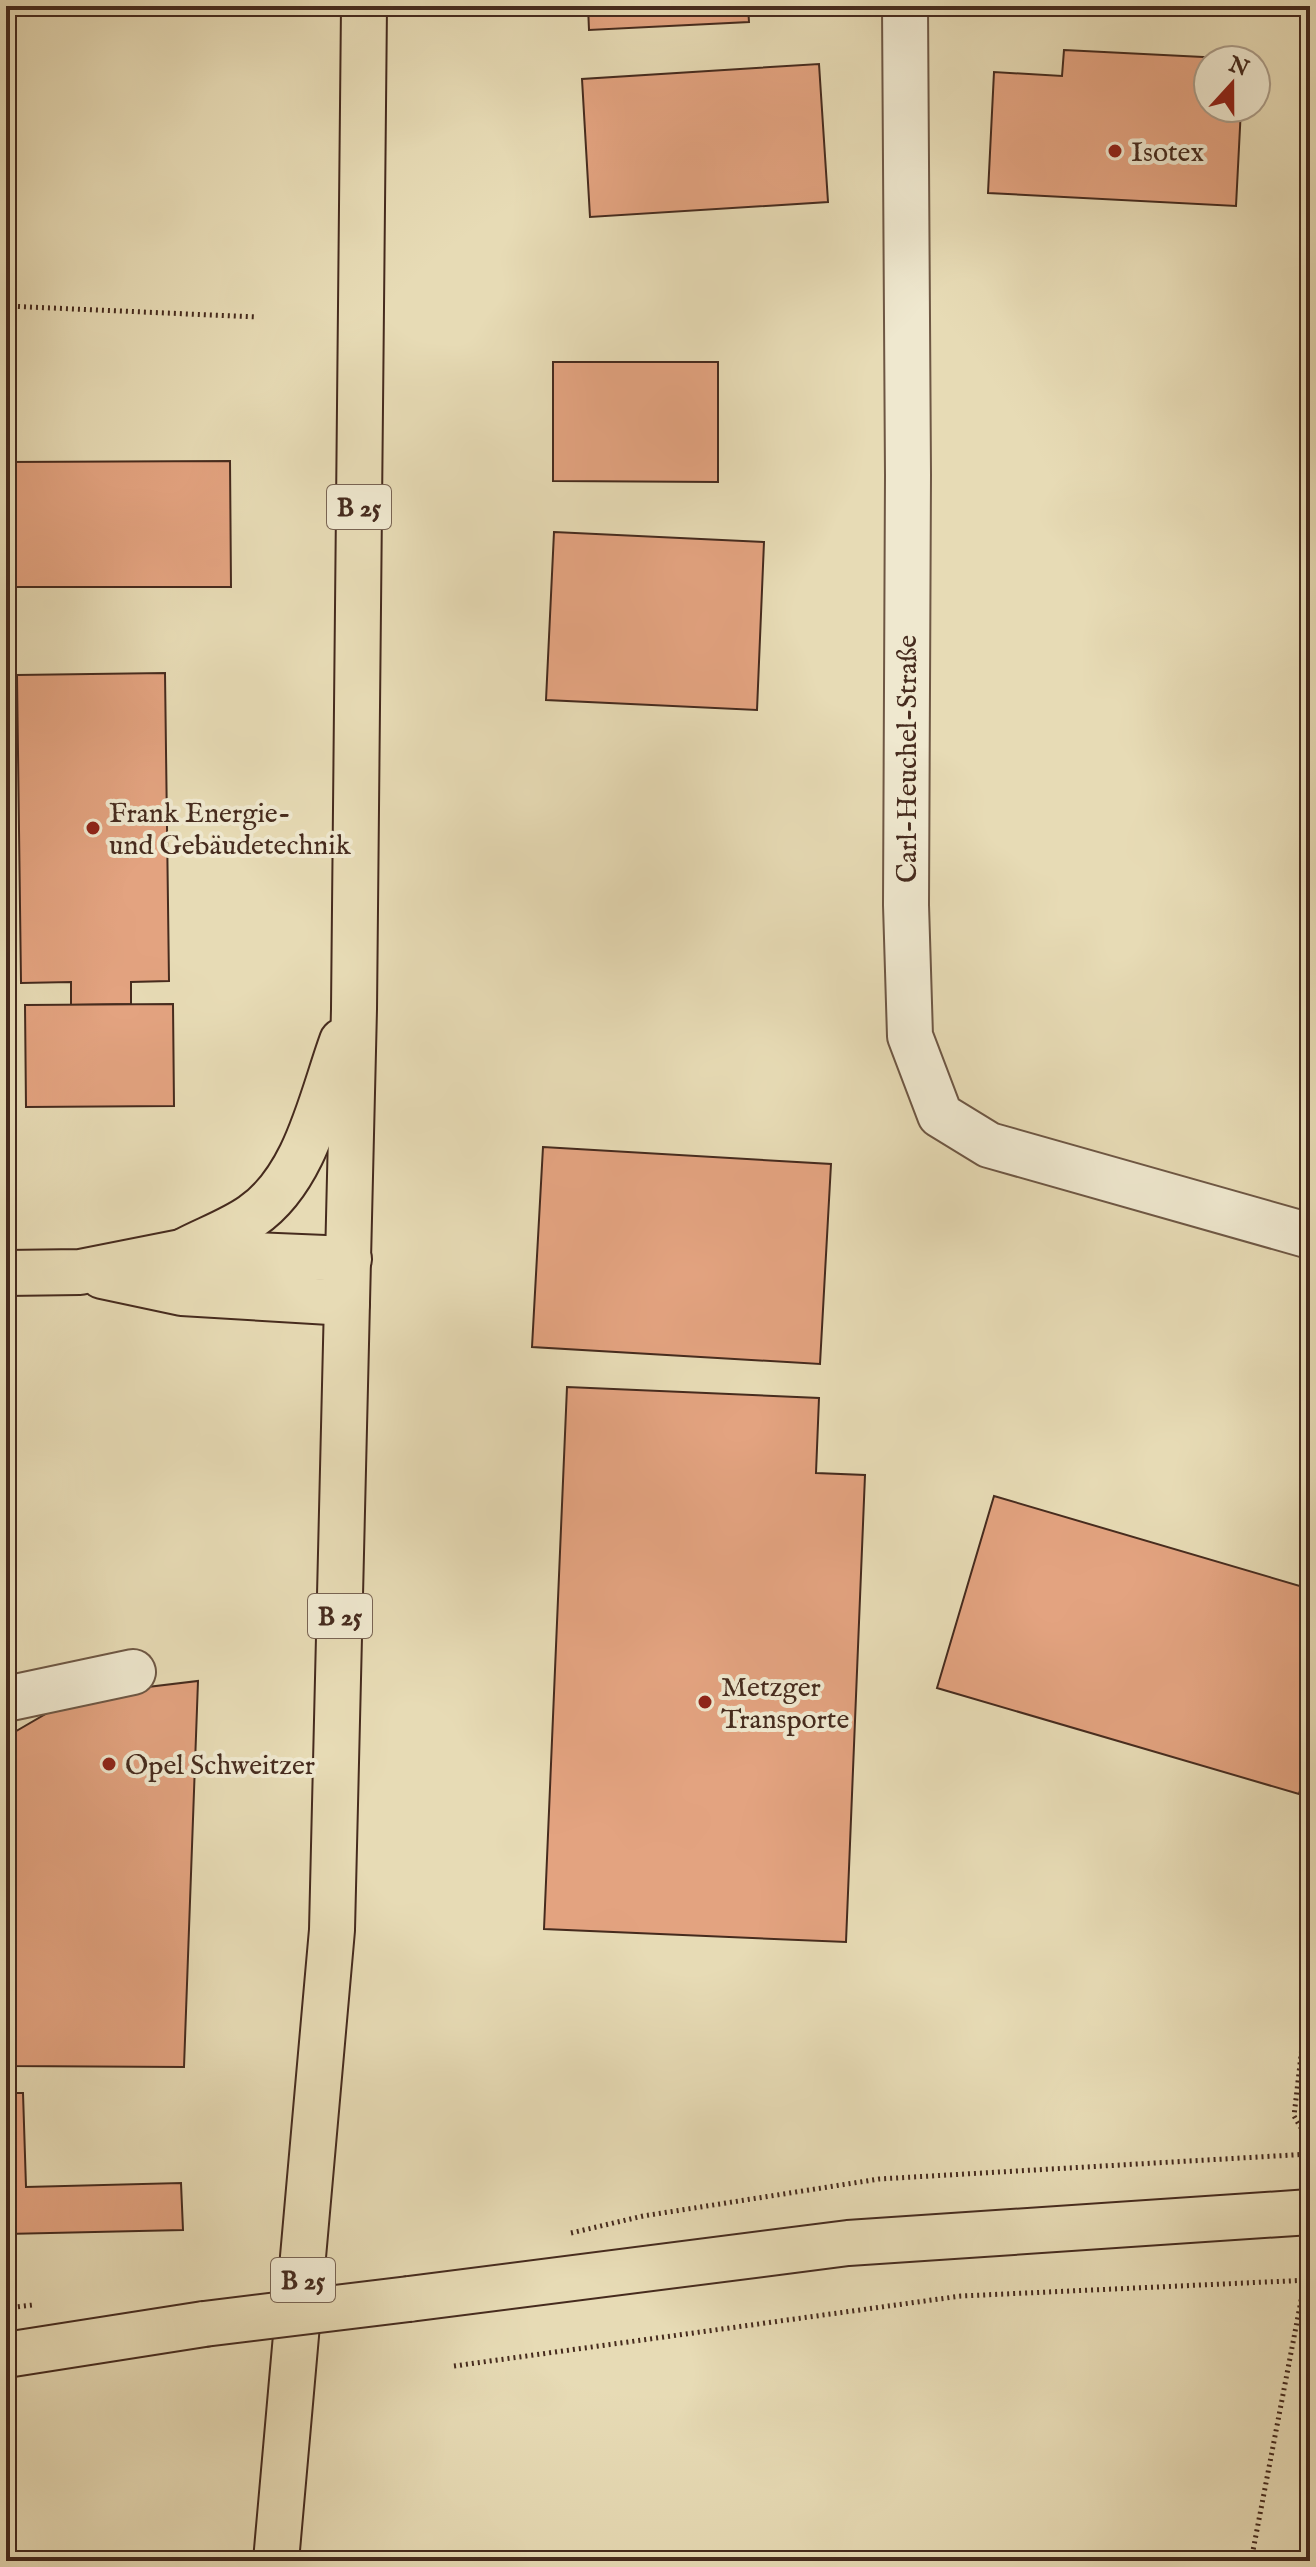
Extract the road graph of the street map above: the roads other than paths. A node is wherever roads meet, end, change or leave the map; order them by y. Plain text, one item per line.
1 (364, 6) edge
2 (905, 6) edge
3 (354, 1009) junction
4 (1310, 1236) edge
5 (181, 1252) junction
6 (349, 1259) junction
7 (80, 1272) junction
8 (6, 1273) edge
9 (347, 1303) junction
10 (133, 1672) dead end
11 (6, 1699) edge
12 (1306, 2212) edge
13 (6, 2355) edge
14 (276, 2561) edge

1 - 3 main road, B 25
2 - 4 street, Carl-Heuchel-Straße
3 - 5 main road
3 - 6 main road, B 25
5 - 6 main road
5 - 7 main road
6 - 9 main road, B 25
7 - 8 main road
7 - 9 main road
9 - 14 main road, B 25
10 - 11 street
12 - 13 main road, bridge

